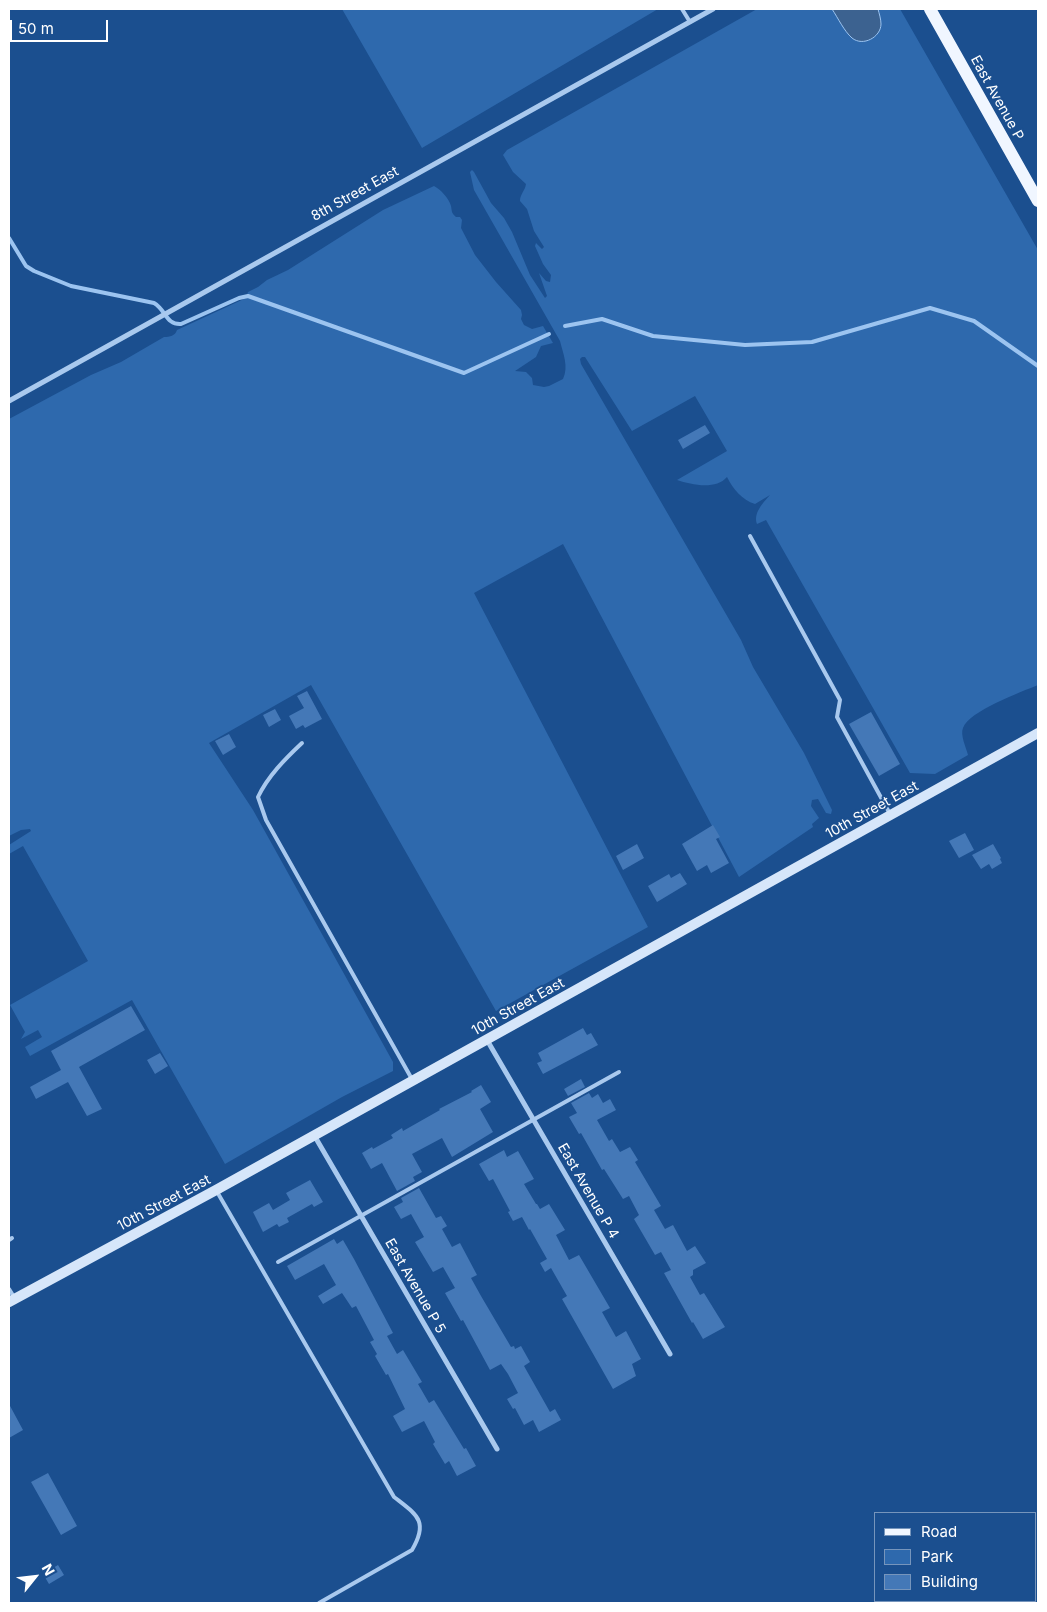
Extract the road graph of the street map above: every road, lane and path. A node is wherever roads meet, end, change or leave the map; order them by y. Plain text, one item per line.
1 (682, 9) edge
2 (713, 9) edge
3 (930, 9) edge
4 (690, 22) junction
5 (1038, 201) edge
6 (9, 401) edge
7 (750, 536) dead end
8 (1038, 733) edge
9 (302, 743) dead end
10 (891, 815) junction
11 (487, 1040) junction
12 (618, 1072) dead end
13 (413, 1081) junction
14 (533, 1120) junction
15 (314, 1134) junction
16 (216, 1190) junction
17 (361, 1216) junction
18 (278, 1262) dead end
19 (9, 1288) edge
20 (12, 1300) edge
21 (670, 1354) dead end
22 (497, 1449) dead end
23 (319, 1603) edge

1 - 4 lane
2 - 4 street, 8th Street East
3 - 5 main road, East Avenue P
4 - 6 street, 8th Street East
7 - 10 lane
8 - 10 main road, 10th Street East
9 - 13 lane
10 - 11 main road, 10th Street East
11 - 13 main road, 10th Street East
11 - 14 street, East Avenue P 4
12 - 14 lane
13 - 15 main road, 10th Street East
14 - 17 lane
14 - 21 street, East Avenue P 4
15 - 16 main road, 10th Street East
15 - 17 street, East Avenue P 5
16 - 20 main road, 10th Street East
16 - 23 lane
17 - 18 lane
17 - 22 street, East Avenue P 5
19 - 20 lane

